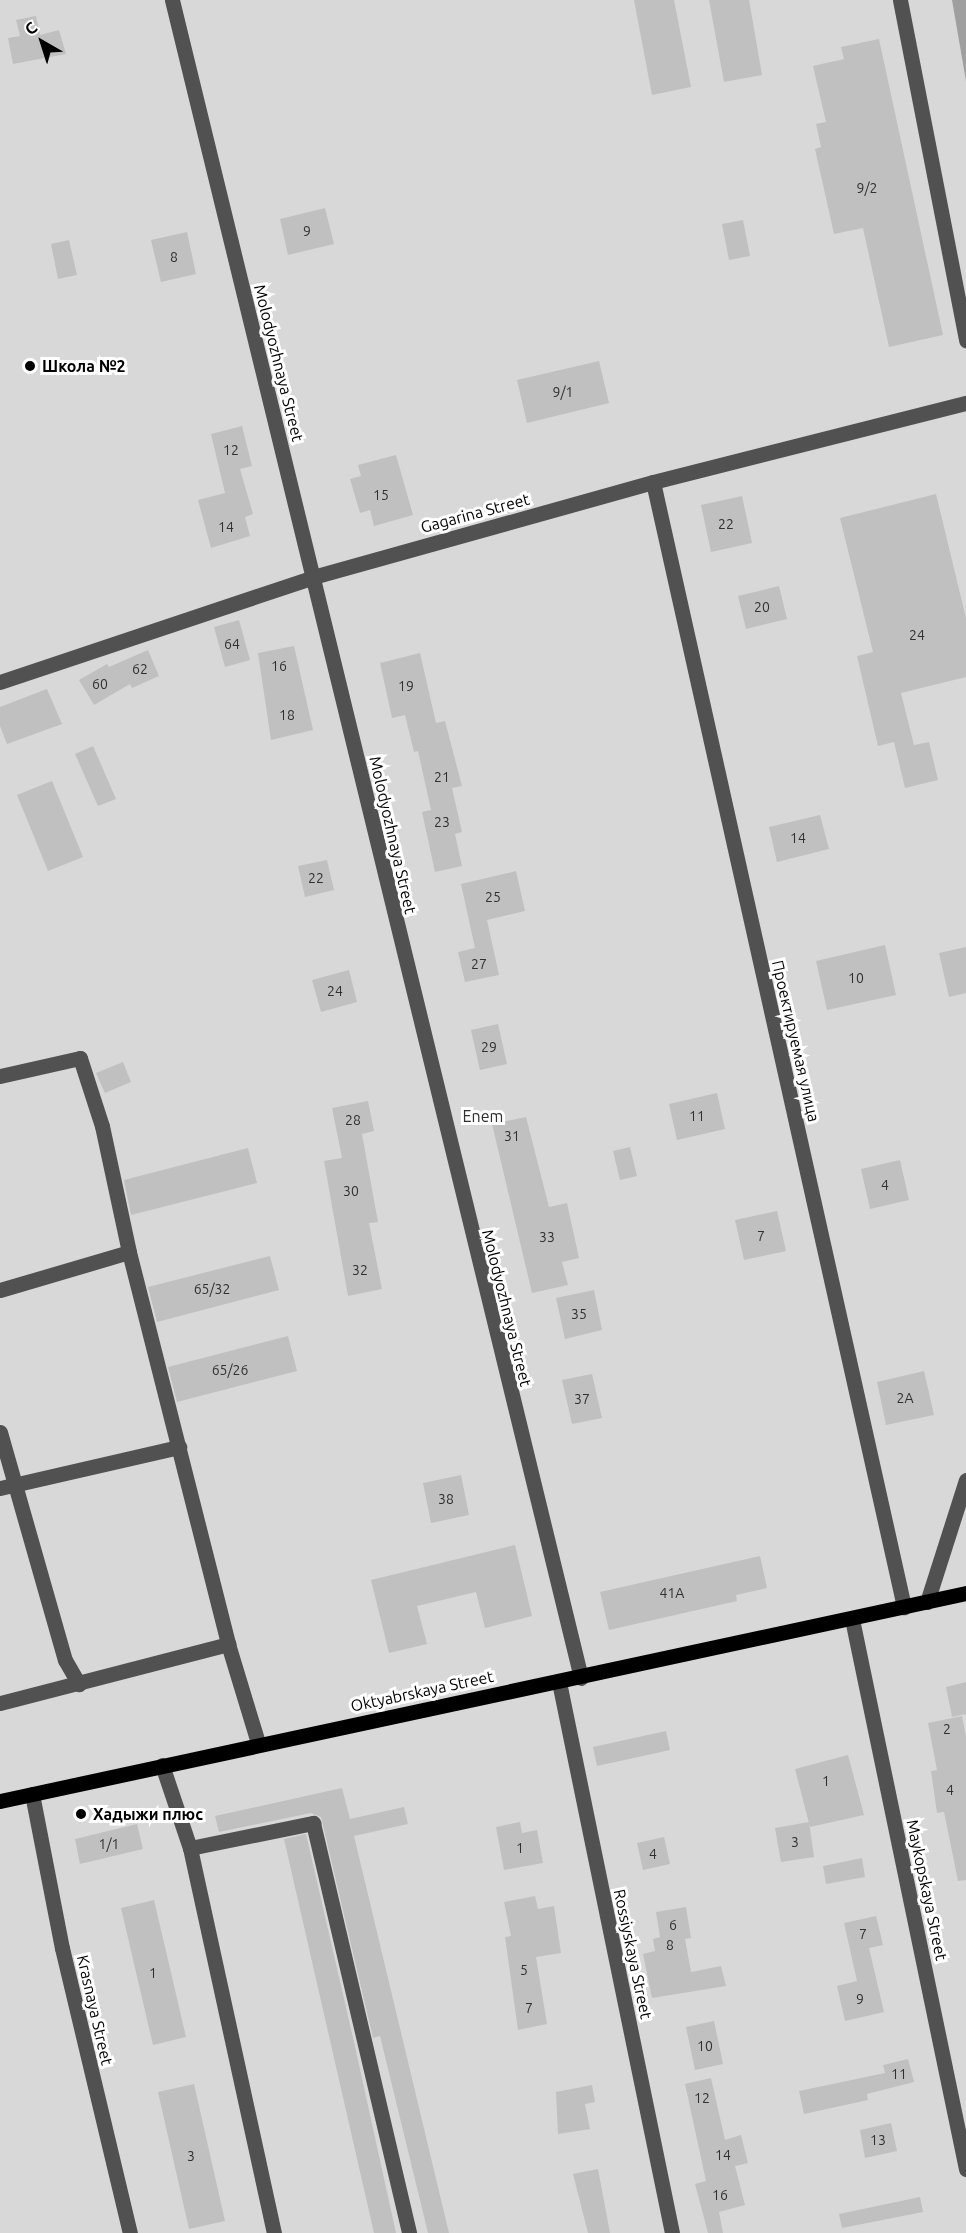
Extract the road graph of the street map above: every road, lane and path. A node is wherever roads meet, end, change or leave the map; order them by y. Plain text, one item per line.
1 (172, 0) edge
2 (900, 0) edge
3 (966, 341) edge
4 (966, 403) edge
5 (653, 482) junction
6 (313, 576) junction
7 (0, 682) edge
8 (0, 1076) edge
9 (129, 1252) junction
10 (0, 1290) edge
11 (0, 1432) edge
12 (179, 1447) junction
13 (966, 1480) edge
14 (7, 1486) edge
15 (966, 1593) edge
16 (927, 1602) junction
17 (904, 1607) junction
18 (852, 1619) junction
19 (228, 1644) junction
20 (582, 1678) junction
21 (559, 1682) junction
22 (79, 1684) junction
23 (0, 1703) edge
24 (258, 1743) junction
25 (162, 1765) junction
26 (32, 1794) junction
27 (0, 1801) edge
28 (190, 1848) junction
29 (966, 2169) edge
30 (130, 2233) edge
31 (274, 2233) edge
32 (409, 2233) edge
33 (672, 2233) edge

1 - 6 street, Molodyozhnaya Street
2 - 3 street
4 - 5 street, Gagarina Street
5 - 6 street, Gagarina Street
5 - 17 street, Проектируемая улица
6 - 7 street, Gagarina Street
6 - 20 street, Molodyozhnaya Street
8 - 9 street
9 - 10 street
9 - 12 street
11 - 14 street
12 - 14 street
12 - 19 street
13 - 16 street
14 - 22 street
15 - 16 main road, Oktyabrskaya Street
16 - 17 main road, Oktyabrskaya Street
17 - 18 main road, Oktyabrskaya Street
18 - 20 main road, Oktyabrskaya Street
18 - 29 street, Maykopskaya Street
19 - 22 street
19 - 24 street
20 - 21 main road, Oktyabrskaya Street
21 - 24 main road, Oktyabrskaya Street
21 - 33 street, Rossiyskaya Street
22 - 23 street
24 - 25 main road, Oktyabrskaya Street
25 - 26 main road, Oktyabrskaya Street
25 - 28 street
26 - 27 main road, Oktyabrskaya Street
26 - 30 street, Krasnaya Street
28 - 31 street
28 - 32 street

